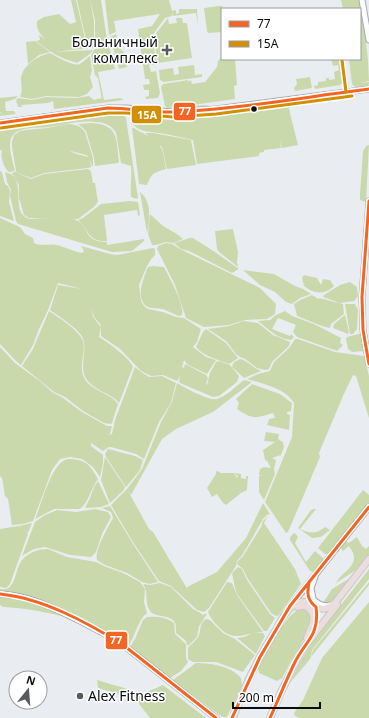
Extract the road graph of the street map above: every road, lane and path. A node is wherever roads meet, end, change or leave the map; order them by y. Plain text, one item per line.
1 (362, 0) edge
2 (369, 40) edge
3 (369, 89) edge
4 (0, 123) edge
5 (369, 201) edge
6 (369, 364) edge
7 (369, 507) edge
8 (369, 559) edge
9 (369, 564) edge
10 (317, 572) junction
11 (309, 582) junction
12 (0, 594) edge
13 (335, 603) junction
14 (313, 605) junction
15 (286, 612) junction
16 (280, 623) junction
17 (313, 635) junction
18 (302, 650) junction
19 (216, 718) edge
20 (233, 718) edge
21 (270, 718) edge

1 - 2 main road
3 - 4 main road
5 - 6 main road
7 - 10 main road
8 - 13 highway
9 - 17 highway
10 - 11 main road
10 - 13 main road
11 - 14 main road
11 - 15 main road
12 - 19 main road
13 - 14 highway
14 - 15 highway
14 - 17 highway
15 - 16 highway
16 - 18 highway
16 - 20 highway
17 - 18 highway
18 - 21 highway

